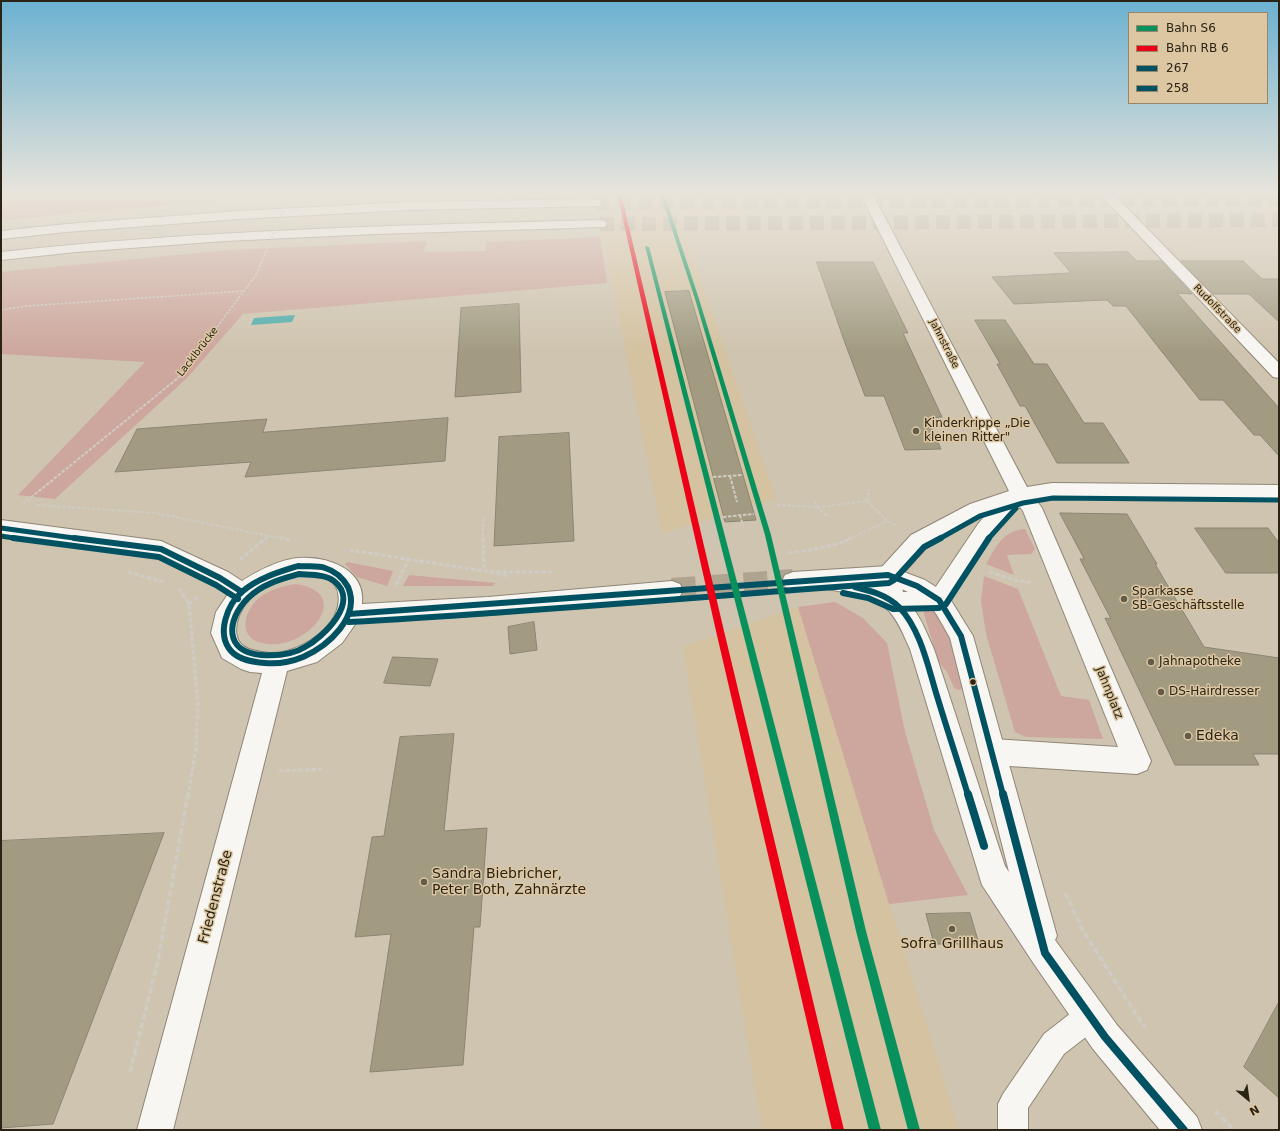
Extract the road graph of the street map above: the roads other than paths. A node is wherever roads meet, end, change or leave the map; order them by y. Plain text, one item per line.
1 (104, 246) edge
2 (893, 246) edge
3 (1157, 246) edge
4 (1, 256) edge
5 (1279, 373) edge
6 (1279, 492) edge
7 (1021, 494) junction
8 (1, 528) edge
9 (888, 575) junction
10 (821, 580) junction
11 (793, 581) tunnel mouth
12 (672, 590) tunnel mouth
13 (242, 592) junction
14 (939, 600) junction
15 (894, 601) junction
16 (349, 614) junction
17 (277, 664) junction
18 (993, 752) junction
19 (1045, 953) junction
20 (1090, 1016) junction
21 (155, 1130) edge
22 (1012, 1130) edge
23 (1184, 1130) edge

1 - 4 main road
2 - 7 main road, Jahnstraße
3 - 5 main road, Rudolfstraße
6 - 7 main road
7 - 9 main road
7 - 14 main road
7 - 18 main road, Jahnplatz
8 - 13 main road
9 - 10 main road
9 - 14 main road
9 - 15 main road
10 - 11 main road
10 - 15 main road
12 - 16 main road
13 - 16 main road
13 - 17 main road
14 - 15 main road
14 - 18 main road
15 - 19 main road
16 - 17 main road
17 - 21 main road, Friedenstraße
18 - 19 main road
19 - 20 main road
20 - 22 lane
20 - 23 main road

